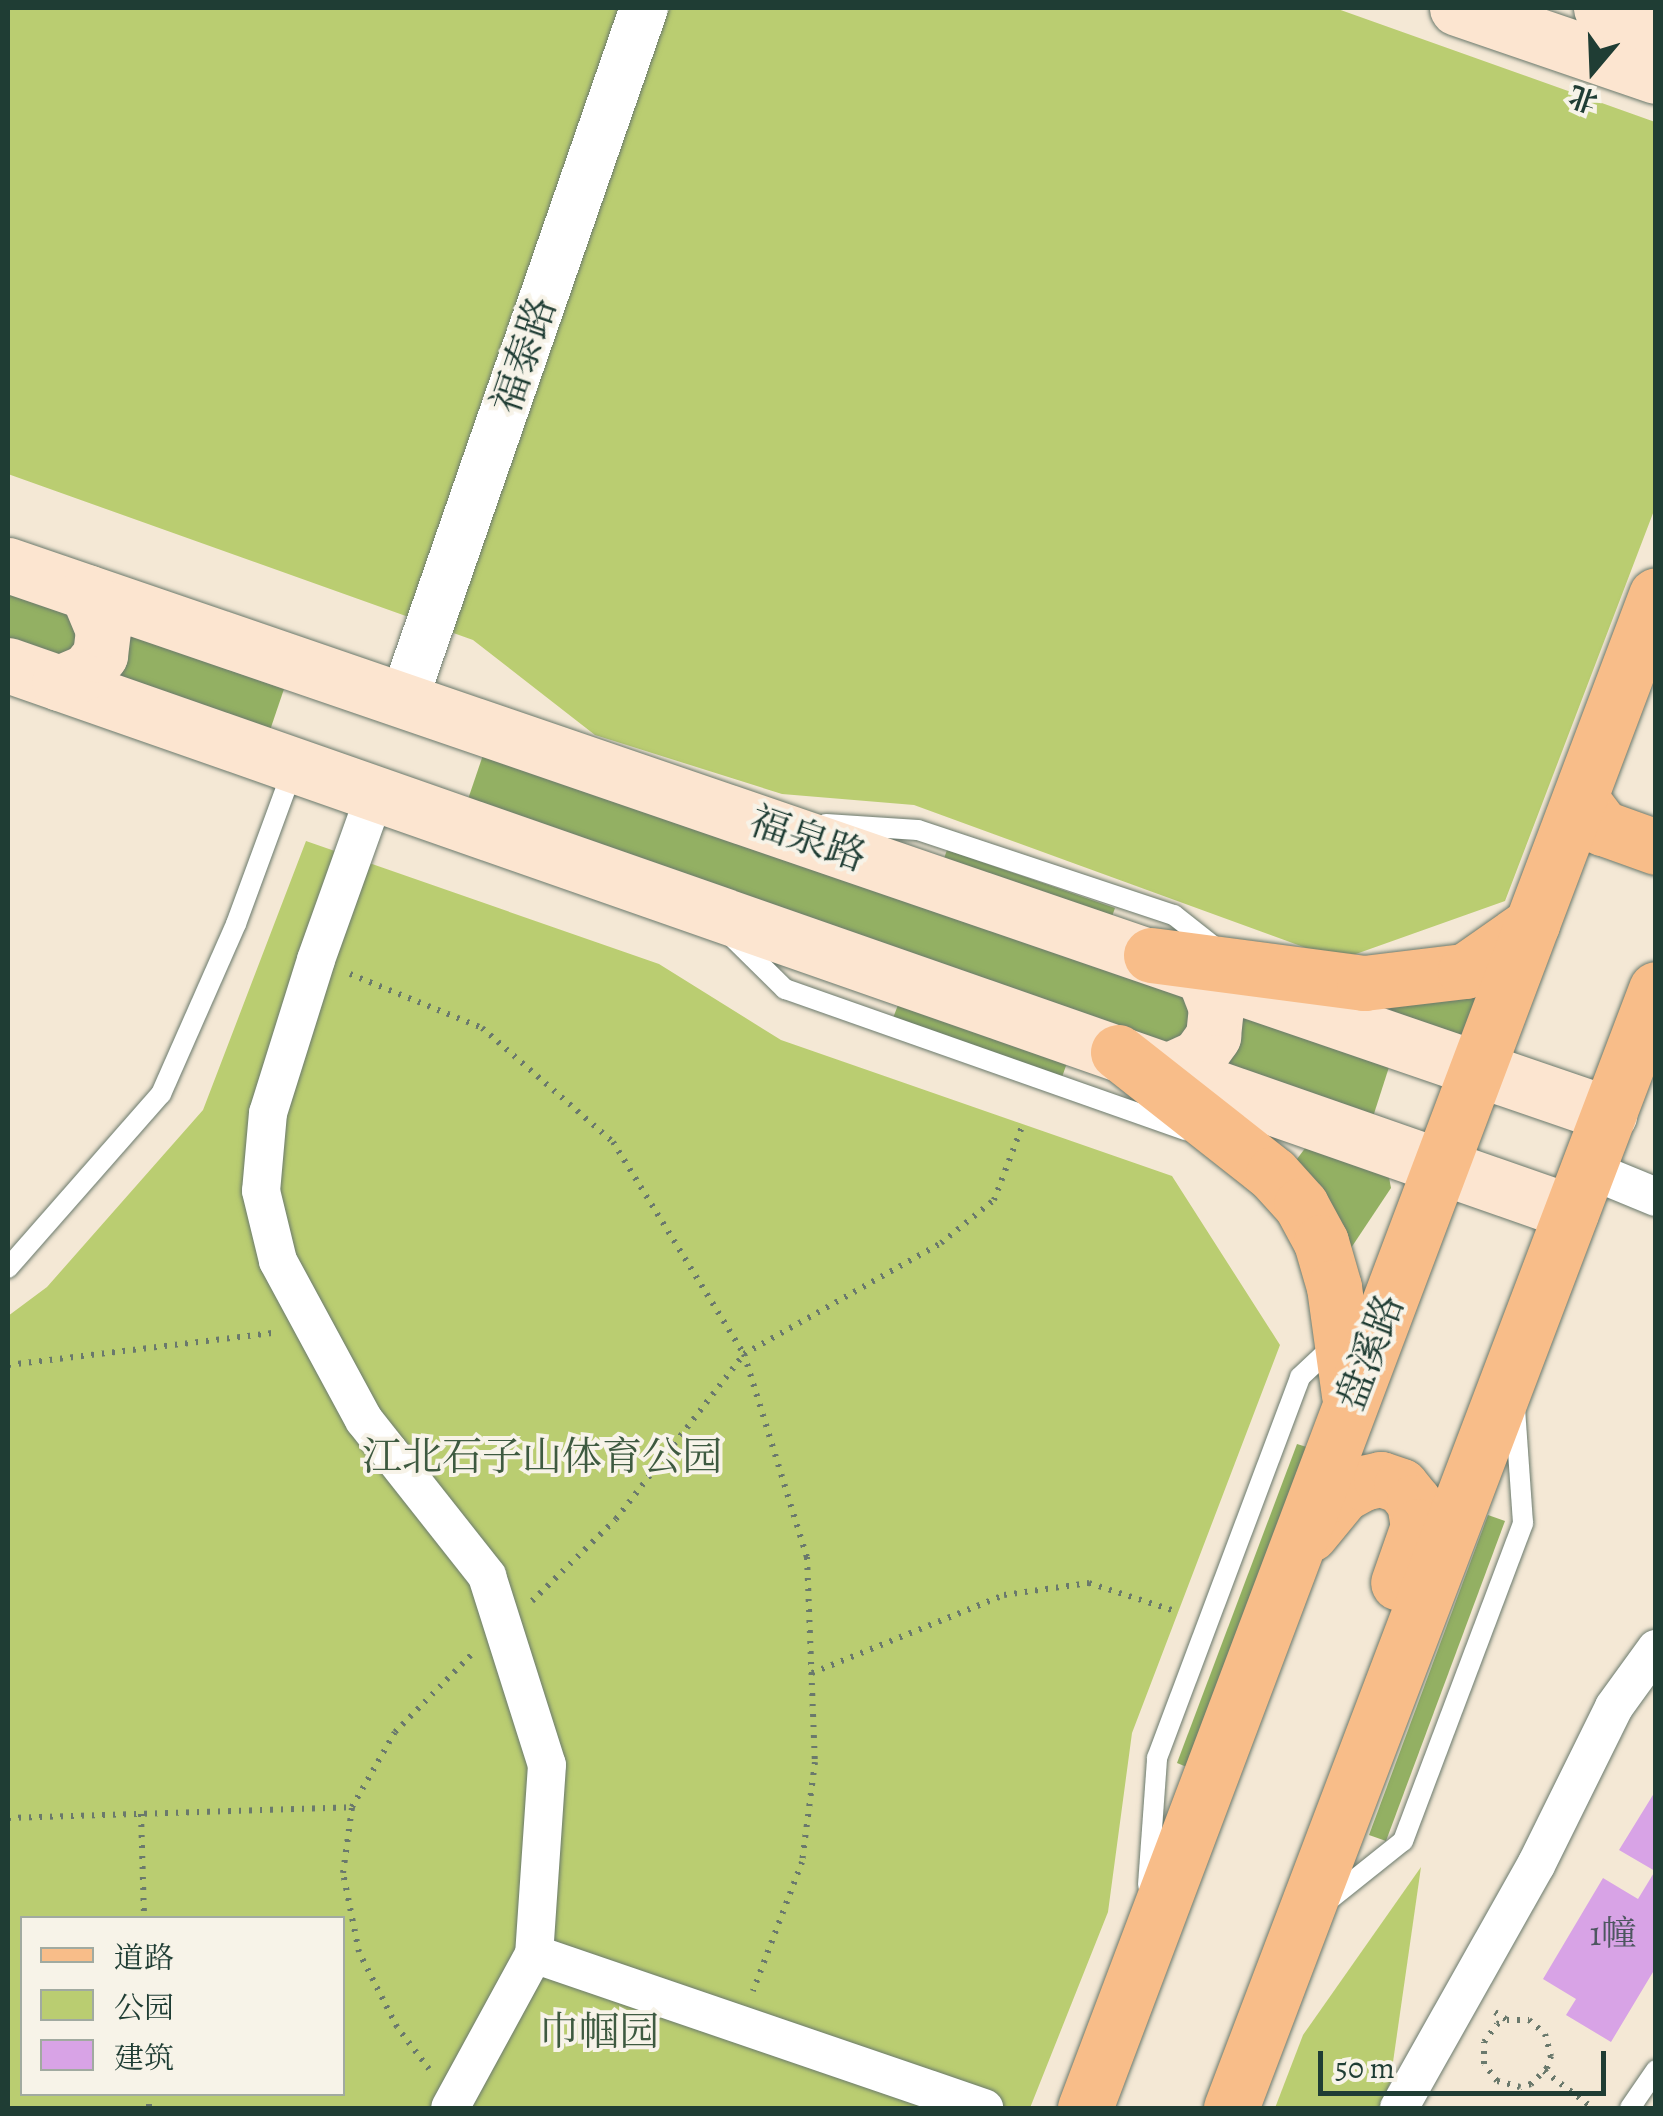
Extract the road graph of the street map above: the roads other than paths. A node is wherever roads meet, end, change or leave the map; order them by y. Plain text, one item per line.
1 (644, 8) edge
2 (1457, 8) edge
3 (1601, 8) edge
4 (1656, 26) edge
5 (1656, 76) edge
6 (8, 564) edge
7 (87, 592) junction
8 (1656, 594) edge
9 (8, 665) edge
10 (59, 683) junction
11 (404, 702) junction
12 (295, 764) junction
13 (376, 792) junction
14 (1580, 798) junction
15 (750, 819) junction
16 (1656, 846) edge
17 (702, 906) junction
18 (1532, 924) junction
19 (1221, 970) junction
20 (1656, 989) edge
21 (1118, 1052) junction
22 (1478, 1068) junction
23 (1169, 1070) junction
24 (1609, 1114) junction
25 (1241, 1150) junction
26 (1442, 1165) junction
27 (1580, 1190) junction
28 (1656, 1196) edge
29 (8, 1268) edge
30 (1394, 1289) junction
31 (1342, 1338) junction
32 (1512, 1368) junction
33 (1350, 1404) junction
34 (1298, 1548) junction
35 (1656, 1648) edge
36 (1383, 1705) junction
37 (1303, 1921) junction
38 (534, 1954) junction
39 (1142, 1957) junction
40 (1656, 2070) edge
41 (451, 2105) edge
42 (984, 2108) edge
43 (1085, 2108) edge
44 (1231, 2108) edge
45 (1399, 2108) edge
46 (1630, 2108) edge

1 - 11 street, 福泰路
2 - 5 main road
3 - 4 main road
6 - 7 main road, 福泉路
7 - 10 main road
7 - 11 main road, 福泉路
8 - 14 main road, 盘溪路
9 - 10 main road
10 - 12 main road
11 - 15 main road, 福泉路
12 - 13 main road
12 - 29 lane
13 - 17 main road
13 - 38 street
14 - 16 main road
14 - 18 main road, 盘溪路
15 - 19 main road, 福泉路
15 - 19 lane
17 - 21 main road
17 - 25 lane
18 - 19 main road
18 - 22 main road, 盘溪路
19 - 22 main road
19 - 23 main road
20 - 24 main road
21 - 23 main road
21 - 25 main road
22 - 24 main road
22 - 26 main road, 盘溪路
23 - 26 main road
24 - 27 main road
25 - 31 main road
26 - 27 main road
26 - 30 main road, 盘溪路
27 - 28 street
27 - 32 main road
30 - 31 lane
30 - 33 main road, 盘溪路
31 - 33 main road
31 - 39 lane
32 - 36 main road
32 - 37 lane
33 - 34 main road, 盘溪路
34 - 36 main road
34 - 39 main road, 盘溪路
35 - 45 street
36 - 37 main road
37 - 44 main road
38 - 41 street
38 - 42 street
39 - 43 main road, 盘溪路
40 - 46 lane

